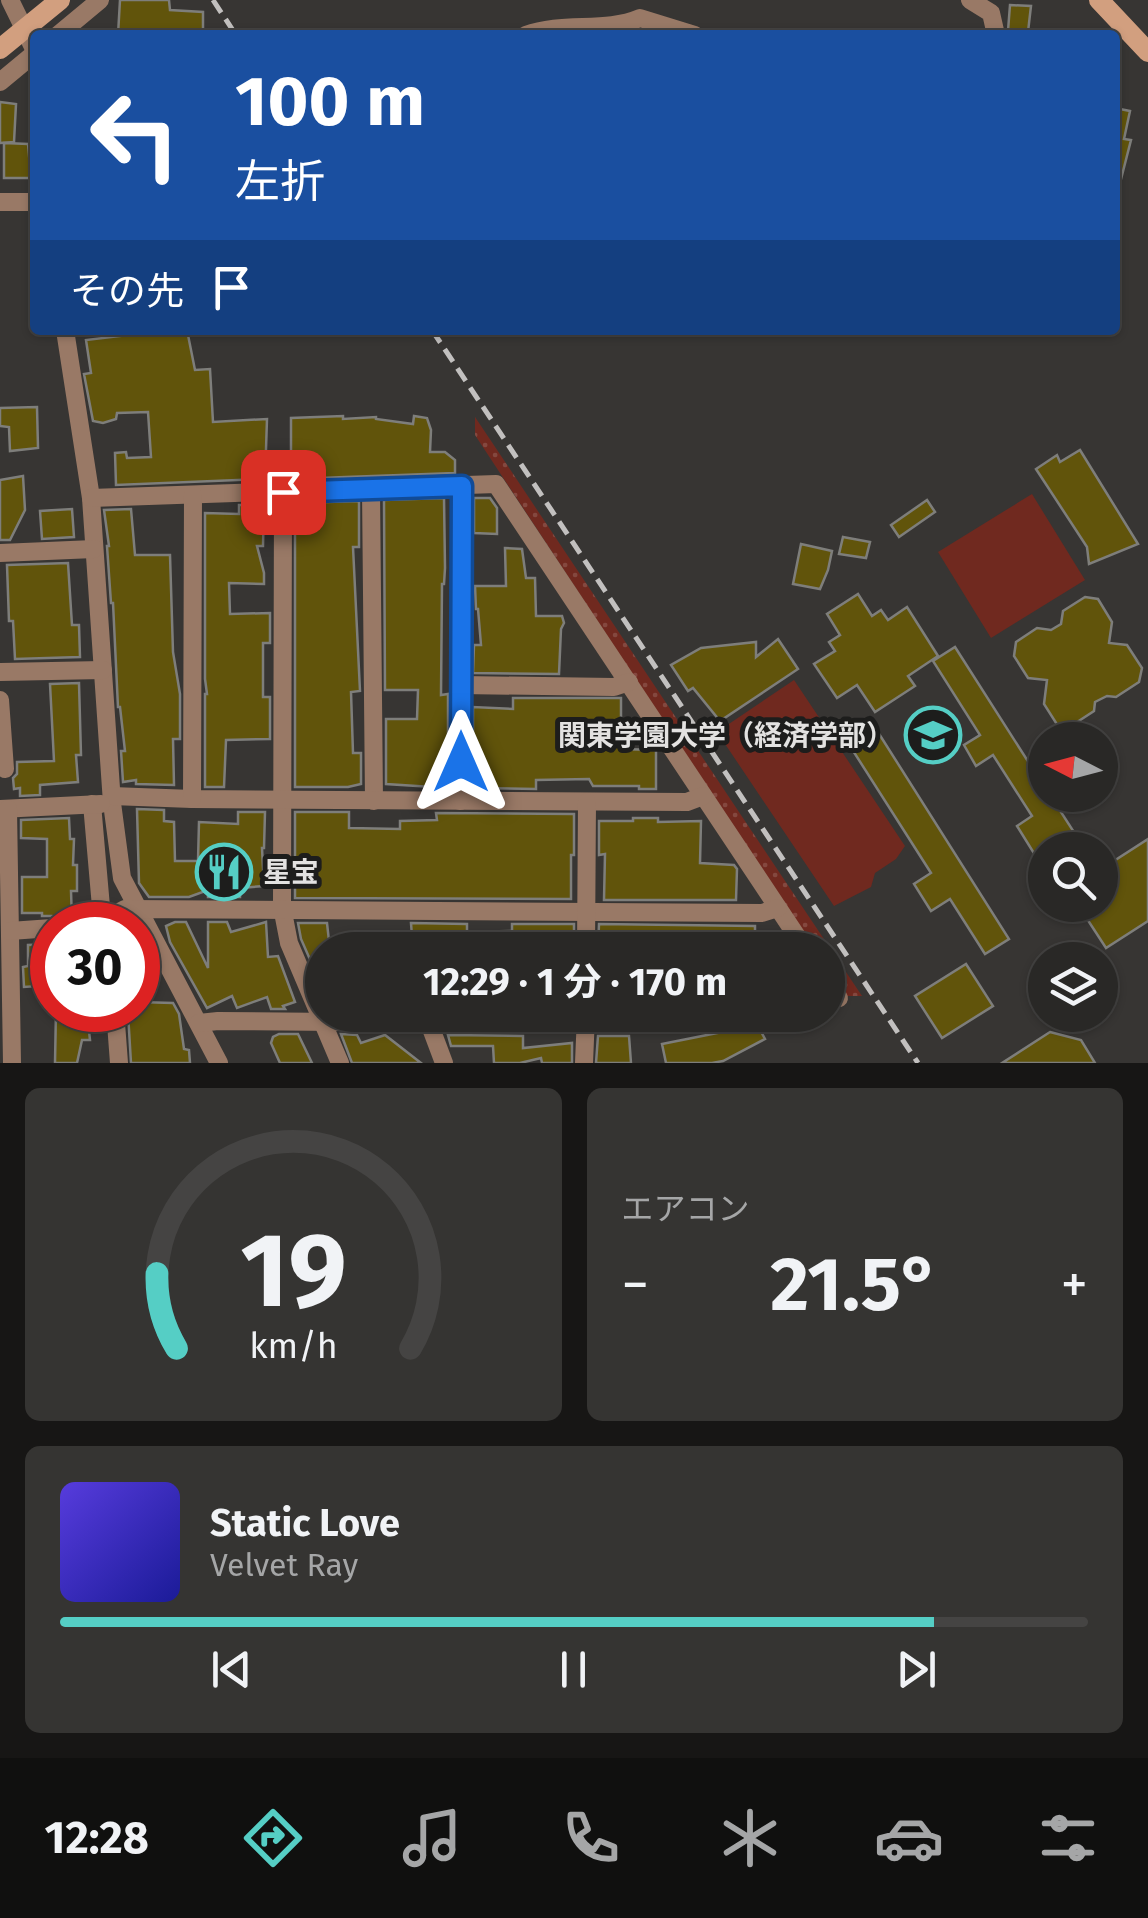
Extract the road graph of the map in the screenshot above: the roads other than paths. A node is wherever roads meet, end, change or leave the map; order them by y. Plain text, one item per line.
1 (60, 0) edge
2 (100, 0) edge
3 (970, 0) edge
4 (1100, 0) edge
5 (11, 5) edge
6 (643, 9) edge
7 (64, 30) edge
8 (538, 30) edge
9 (685, 30) edge
10 (995, 30) edge
11 (30, 42) edge
12 (0, 49) edge
13 (1148, 52) edge
14 (30, 56) edge
15 (0, 82) edge
16 (0, 202) edge
17 (30, 202) edge
18 (67, 335) edge
19 (462, 486) junction
20 (371, 489) junction
21 (283, 492) junction
22 (194, 495) junction
23 (91, 498) junction
24 (94, 549) junction
25 (0, 552) edge
26 (103, 670) junction
27 (0, 672) edge
28 (628, 682) junction
29 (462, 684) junction
30 (0, 700) edge
31 (5, 769) dead end
32 (703, 796) junction
33 (112, 800) junction
34 (192, 800) junction
35 (283, 800) junction
36 (374, 800) junction
37 (460, 801) junction
38 (587, 802) junction
39 (92, 804) junction
40 (4, 809) edge
41 (5, 899) edge
42 (100, 902) edge
43 (134, 902) edge
44 (778, 908) junction
45 (160, 909) edge
46 (282, 910) junction
47 (586, 912) junction
48 (30, 930) edge
49 (10, 931) junction
50 (586, 932) edge
51 (794, 932) edge
52 (160, 950) edge
53 (305, 982) edge
54 (305, 1021) edge
55 (199, 1023) junction
56 (117, 1032) edge
57 (327, 1032) edge
58 (432, 1032) edge
59 (585, 1032) edge
60 (12, 1063) edge
61 (119, 1063) edge
62 (218, 1063) edge
63 (340, 1063) edge
64 (444, 1063) edge
65 (584, 1063) edge

1 - 12 main road, bridge
2 - 7 street
3 - 10 street
4 - 13 main road
5 - 11 street
6 - 8 street
6 - 9 street
14 - 15 street
16 - 17 street
18 - 23 street
19 - 20 street
19 - 28 street
19 - 29 street
20 - 21 street
20 - 36 street
21 - 22 street
21 - 35 street
22 - 23 street
22 - 34 street
23 - 24 street
24 - 25 street
24 - 26 street
26 - 27 street
26 - 33 street
28 - 29 street
28 - 32 street
29 - 37 street
30 - 31 street
32 - 38 street
32 - 44 street
33 - 34 street
33 - 39 street
33 - 43 street
34 - 35 street
35 - 36 street
35 - 46 street
36 - 37 street
37 - 38 street
38 - 47 street
39 - 40 street
39 - 42 street
40 - 41 street
41 - 49 street
44 - 47 street
44 - 51 street
45 - 46 street
46 - 47 street
46 - 53 street
47 - 50 street
48 - 49 street
49 - 60 street
52 - 55 street
54 - 55 street
55 - 62 street
56 - 61 street
57 - 63 street
58 - 64 street
59 - 65 street

